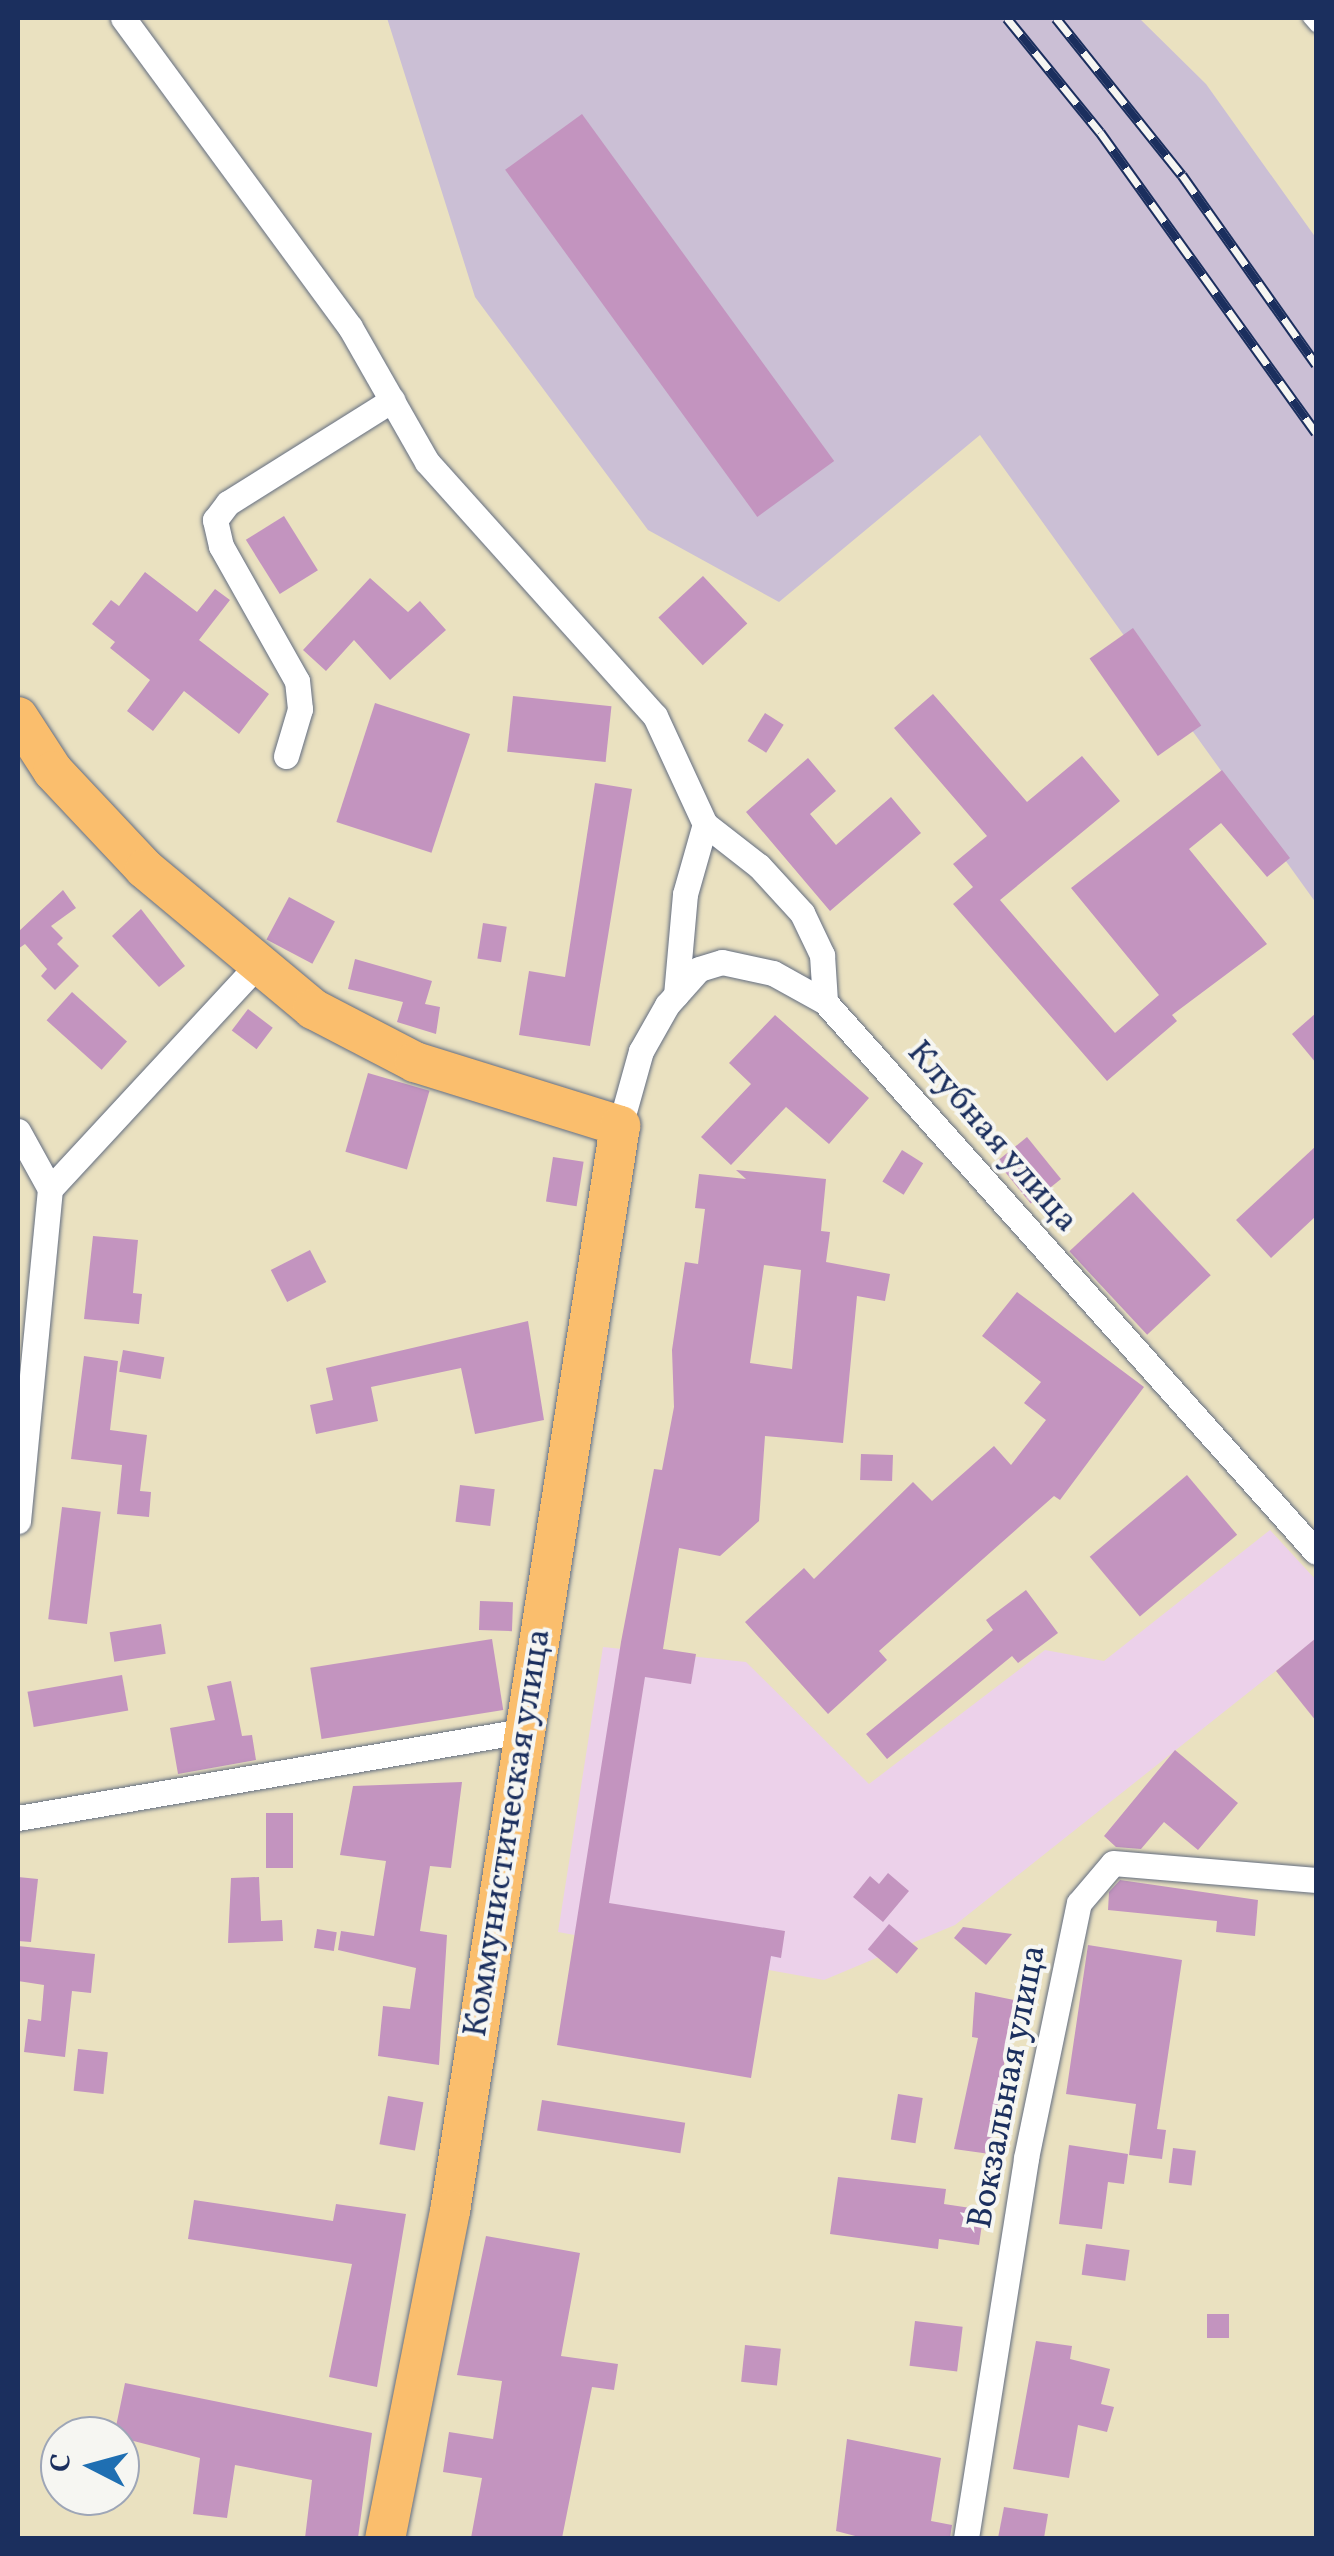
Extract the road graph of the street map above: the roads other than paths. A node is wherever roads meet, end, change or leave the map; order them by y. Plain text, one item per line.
1 (123, 18) edge
2 (1309, 18) edge
3 (1316, 26) edge
4 (392, 400) junction
5 (18, 718) edge
6 (286, 756) dead end
7 (705, 824) junction
8 (258, 964) junction
9 (676, 994) junction
10 (825, 1002) junction
11 (620, 1126) junction
12 (18, 1131) edge
13 (18, 1173) edge
14 (50, 1188) junction
15 (18, 1521) edge
16 (1316, 1552) edge
17 (522, 1731) junction
18 (18, 1818) edge
19 (1316, 1880) edge
20 (385, 2538) edge
21 (966, 2538) edge

1 - 4 street
2 - 3 lane
4 - 6 street
4 - 7 street
5 - 8 main road
7 - 9 street
7 - 10 street
8 - 11 main road
8 - 14 street
9 - 10 street, Клубная улица
9 - 11 street, Клубная улица
10 - 16 street, Клубная улица
11 - 17 main road, Коммунистическая улица
12 - 14 street
13 - 14 street
14 - 15 street
17 - 18 street
17 - 20 main road, Коммунистическая улица
19 - 21 street, Вокзальная улица

